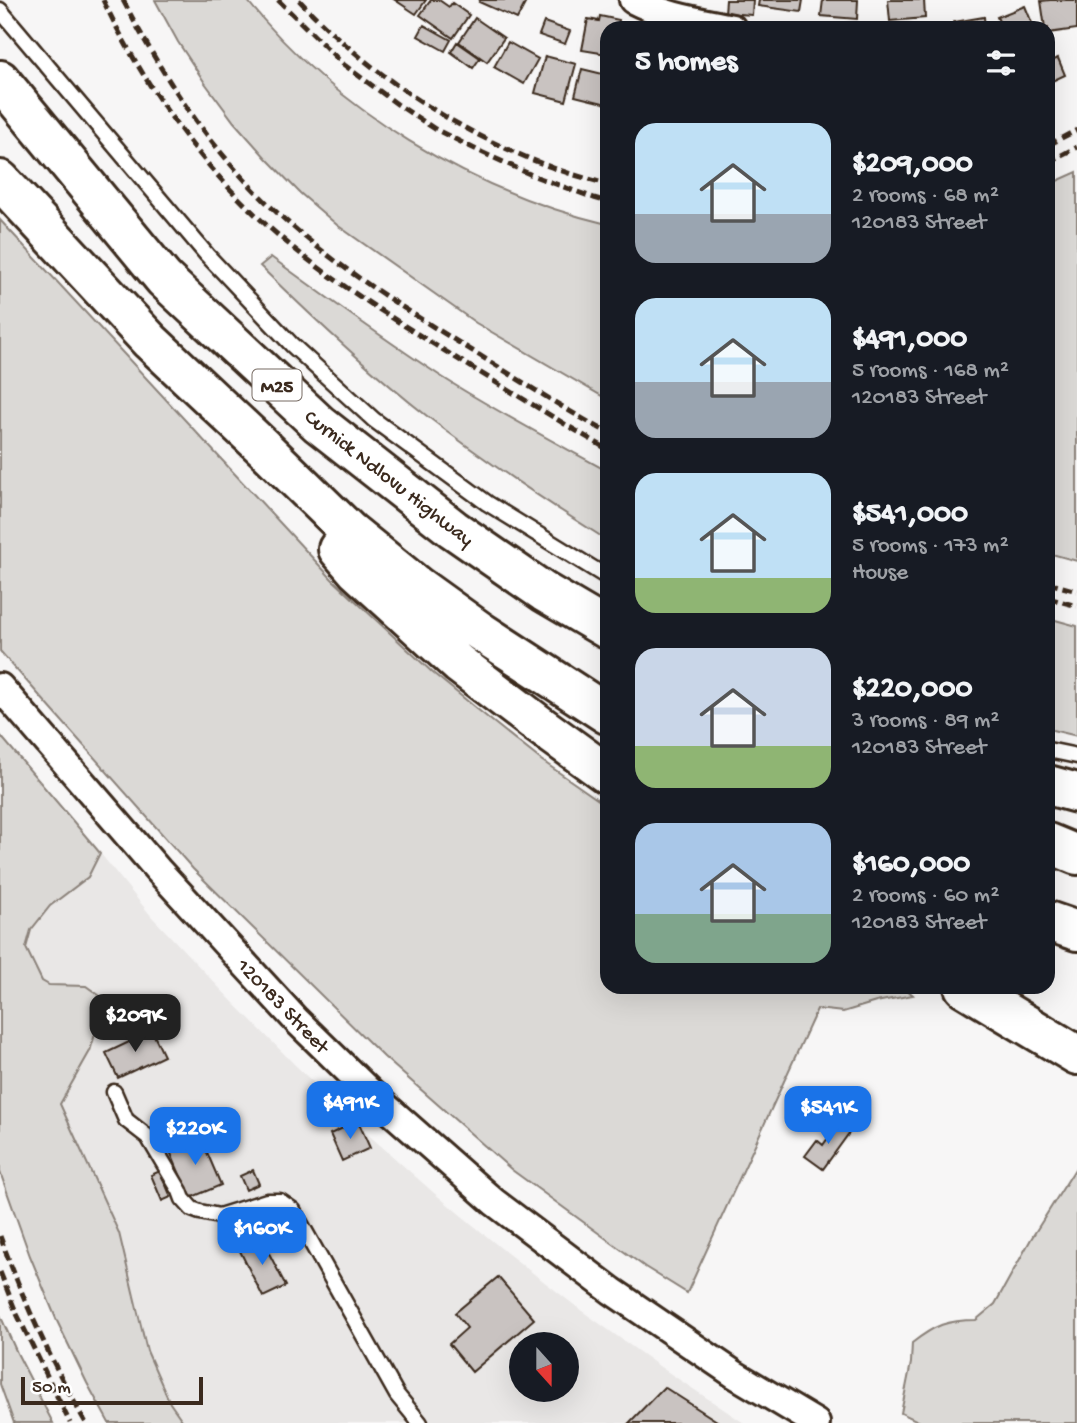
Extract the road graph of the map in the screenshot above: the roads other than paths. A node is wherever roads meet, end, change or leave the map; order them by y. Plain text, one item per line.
1 (632, 0) edge
2 (0, 10) edge
3 (699, 21) edge
4 (0, 80) edge
5 (0, 180) edge
6 (150, 341) junction
7 (600, 573) edge
8 (526, 579) junction
9 (600, 615) edge
10 (600, 625) edge
11 (3, 691) edge
12 (600, 709) edge
13 (1055, 751) edge
14 (1077, 756) edge
15 (600, 769) edge
16 (1055, 787) edge
17 (1077, 793) edge
18 (1055, 846) edge
19 (1077, 855) edge
20 (1055, 924) edge
21 (1077, 932) edge
22 (976, 994) edge
23 (1077, 1055) edge
24 (114, 1092) dead end
25 (420, 1423) edge
26 (816, 1423) edge

1 - 3 street
2 - 7 lane
4 - 8 main road, Curnick Ndlovu Highway / M25
5 - 6 main road, M25
6 - 12 main road, M25
6 - 15 main road
8 - 9 main road
8 - 10 main road, Curnick Ndlovu Highway / M25
11 - 26 street, 120183 Street
13 - 14 lane
16 - 17 main road
18 - 19 main road
20 - 21 main road
22 - 23 main road
24 - 25 lane

